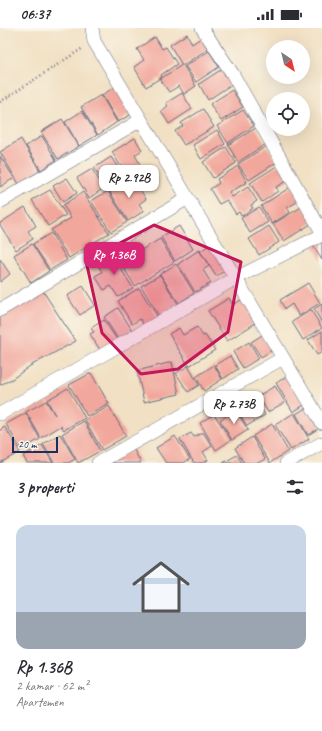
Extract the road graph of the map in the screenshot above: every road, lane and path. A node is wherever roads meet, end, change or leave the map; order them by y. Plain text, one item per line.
1 (202, 28) edge
2 (93, 34) edge
3 (0, 102) edge
4 (141, 120) junction
5 (188, 198) junction
6 (0, 202) edge
7 (322, 234) edge
8 (236, 278) junction
9 (0, 310) edge
10 (283, 358) junction
11 (0, 414) edge
12 (322, 423) edge
13 (322, 443) edge
14 (98, 463) edge
15 (286, 463) edge

1 - 7 street
2 - 3 path
2 - 4 street
4 - 5 street
4 - 6 street
5 - 8 street
5 - 9 street
7 - 8 street
8 - 10 street
8 - 11 street
10 - 12 street
10 - 14 street
13 - 15 street

